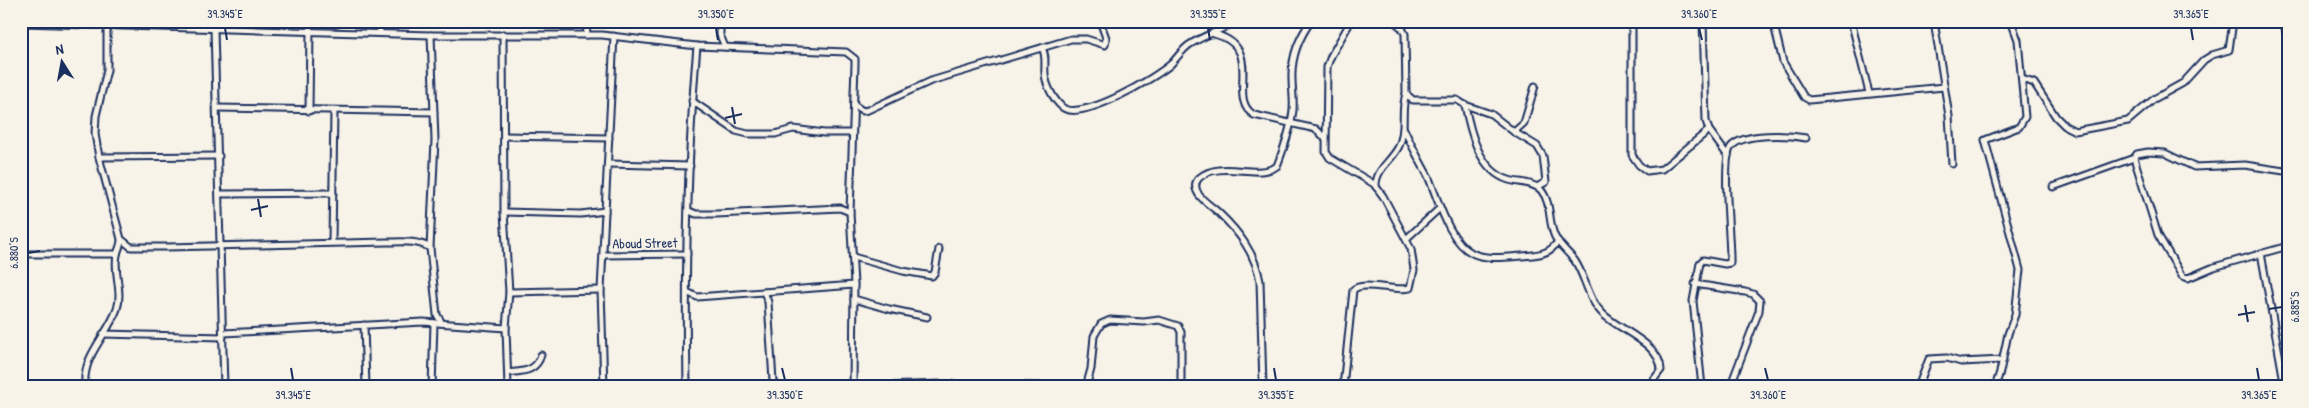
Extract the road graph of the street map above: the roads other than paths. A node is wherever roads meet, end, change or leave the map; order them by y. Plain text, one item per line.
1 (279, 21) edge
2 (379, 21) edge
3 (586, 21) edge
4 (720, 21) edge
5 (1100, 21) edge
6 (1237, 21) edge
7 (1311, 21) edge
8 (1350, 21) edge
9 (1394, 21) edge
10 (1439, 21) edge
11 (1486, 21) edge
12 (1632, 21) edge
13 (1703, 21) edge
14 (1773, 21) edge
15 (1851, 21) edge
16 (1934, 21) edge
17 (2011, 21) edge
18 (2233, 21) edge
19 (2283, 21) edge
20 (21, 24) edge
21 (133, 24) edge
22 (107, 25) junction
23 (214, 29) junction
24 (280, 29) junction
25 (310, 30) junction
26 (380, 32) junction
27 (431, 34) junction
28 (503, 34) junction
29 (1213, 34) junction
30 (587, 35) junction
31 (614, 36) junction
32 (2288, 39) edge
33 (697, 46) junction
34 (725, 47) junction
35 (1042, 48) junction
36 (2288, 56) edge
37 (2288, 69) edge
38 (2022, 79) junction
39 (1534, 86) dead end
40 (1944, 87) junction
41 (1869, 93) junction
42 (1406, 94) junction
43 (692, 101) junction
44 (854, 105) junction
45 (1465, 105) junction
46 (216, 108) junction
47 (309, 111) junction
48 (334, 111) junction
49 (434, 112) junction
50 (1325, 121) junction
51 (1291, 123) junction
52 (1316, 129) junction
53 (1404, 129) junction
54 (1709, 130) junction
55 (1514, 132) junction
56 (852, 133) junction
57 (504, 136) junction
58 (609, 138) junction
59 (1325, 138) junction
60 (1806, 138) dead end
61 (219, 156) junction
62 (1728, 156) junction
63 (99, 157) junction
64 (2134, 158) junction
65 (608, 164) junction
66 (1952, 164) dead end
67 (690, 166) junction
68 (2288, 169) edge
69 (1376, 187) junction
70 (1537, 187) junction
71 (2053, 187) dead end
72 (333, 193) junction
73 (220, 194) junction
74 (1440, 208) junction
75 (605, 211) junction
76 (689, 211) junction
77 (504, 212) junction
78 (850, 212) junction
79 (1406, 239) junction
80 (121, 240) junction
81 (1558, 241) junction
82 (332, 242) junction
83 (220, 245) junction
84 (2288, 246) edge
85 (430, 248) junction
86 (939, 249) dead end
87 (2261, 253) junction
88 (21, 254) edge
89 (117, 254) junction
90 (687, 254) junction
91 (604, 255) junction
92 (853, 257) junction
93 (1695, 284) junction
94 (854, 285) junction
95 (601, 290) junction
96 (509, 292) junction
97 (687, 292) junction
98 (764, 292) junction
99 (854, 299) junction
100 (927, 316) dead end
101 (434, 323) junction
102 (442, 323) junction
103 (364, 325) junction
104 (506, 328) junction
105 (102, 334) junction
106 (224, 335) junction
107 (541, 355) dead end
108 (2003, 360) junction
109 (508, 373) junction
110 (943, 385) edge
111 (2286, 386) edge
112 (85, 387) edge
113 (224, 387) edge
114 (366, 387) edge
115 (432, 387) edge
116 (508, 387) edge
117 (604, 387) edge
118 (687, 387) edge
119 (776, 387) edge
120 (851, 387) edge
121 (1086, 387) edge
122 (1181, 387) edge
123 (1263, 387) edge
124 (1343, 387) edge
125 (1648, 387) edge
126 (1702, 387) edge
127 (1730, 387) edge
128 (1918, 387) edge
129 (1995, 387) edge

1 - 24 street
2 - 26 street
3 - 30 street
4 - 34 street
5 - 35 street
6 - 29 street
7 - 51 street
8 - 50 street
9 - 42 street
10 - 11 street
12 - 54 street
13 - 54 street
14 - 41 street
15 - 41 street
16 - 40 street
17 - 38 street
18 - 38 street
19 - 32 street
20 - 22 street
21 - 22 street
21 - 23 street
22 - 63 street
23 - 24 street
23 - 46 street
24 - 25 street
25 - 26 street
25 - 47 street
26 - 27 street
27 - 28 street
27 - 49 street
28 - 30 street
28 - 57 street
29 - 35 street
29 - 51 street
30 - 31 street
31 - 33 street
31 - 58 street
33 - 34 street
33 - 43 street
34 - 44 street
35 - 44 street
36 - 37 street
38 - 108 street
39 - 55 street
40 - 41 street
40 - 66 street
42 - 45 street
42 - 53 street
43 - 56 street
43 - 67 street
44 - 56 street
45 - 55 street
45 - 70 street
46 - 47 street
46 - 61 street
47 - 48 street
48 - 49 street
48 - 72 street
49 - 85 street
50 - 52 street
50 - 59 street
51 - 52 street
51 - 123 street
52 - 59 street
53 - 69 street
53 - 74 street
54 - 62 street
55 - 70 street
56 - 78 street
57 - 58 street
57 - 77 street
58 - 65 street
59 - 69 street
60 - 62 street
61 - 63 street
61 - 73 street
62 - 93 street
63 - 80 street
64 - 68 street
64 - 71 street
64 - 87 street
65 - 67 street
65 - 75 street
67 - 76 street
69 - 79 street
70 - 81 street
72 - 73 street
72 - 82 street
73 - 83 street
74 - 79 street
74 - 81 street
75 - 77 street
75 - 91 street
76 - 78 street
76 - 90 street
77 - 96 street
78 - 92 street
79 - 124 street
80 - 83 street
80 - 89 street
81 - 125 street
82 - 83 street
82 - 85 street
83 - 106 street
84 - 87 street
85 - 102 street
86 - 92 street
87 - 111 street
88 - 89 street
89 - 105 street
90 - 91 street, Aboud Street
90 - 97 street
91 - 95 street
92 - 94 street
93 - 126 street
93 - 127 street
94 - 98 street
94 - 99 street
95 - 96 street
95 - 117 street
96 - 104 street
97 - 98 street
97 - 118 street
98 - 119 street
99 - 100 street
99 - 120 street
101 - 102 street
101 - 103 street
101 - 115 street
102 - 104 street
103 - 106 street
103 - 114 street
104 - 109 street
105 - 106 street
105 - 112 street
106 - 113 street
107 - 109 street
108 - 128 street
108 - 129 street
109 - 116 street
110 - 120 street
110 - 121 street
121 - 122 street

